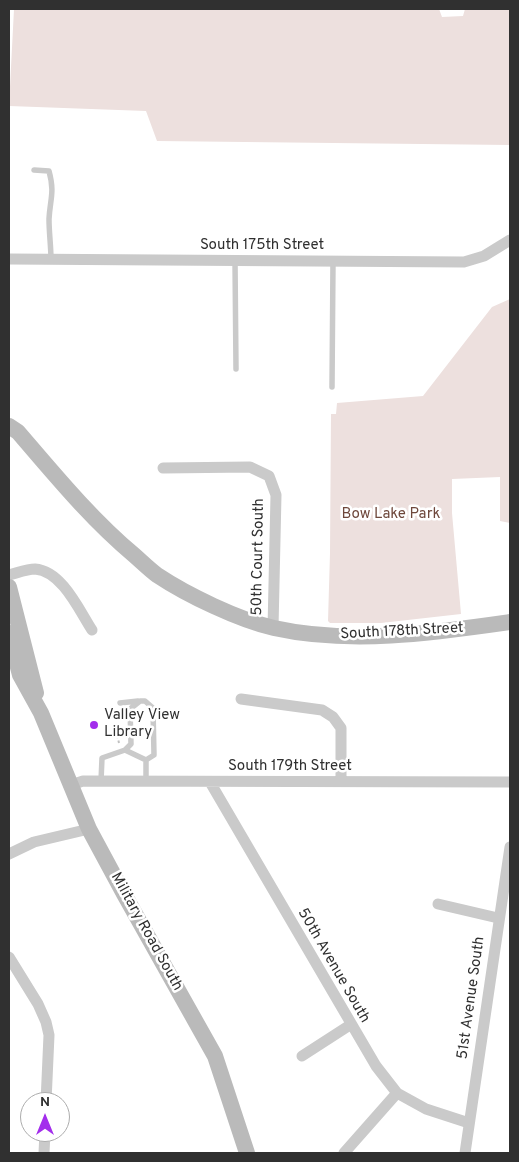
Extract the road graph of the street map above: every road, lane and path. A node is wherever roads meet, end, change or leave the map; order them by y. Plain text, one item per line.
1 (34, 170) dead end
2 (510, 240) edge
3 (9, 259) edge
4 (51, 260) junction
5 (235, 261) junction
6 (333, 262) junction
7 (236, 370) dead end
8 (332, 387) dead end
9 (9, 426) edge
10 (163, 468) dead end
11 (9, 575) edge
12 (9, 587) edge
13 (510, 622) edge
14 (273, 628) junction
15 (92, 630) dead end
16 (9, 633) edge
17 (241, 699) dead end
18 (140, 701) junction
19 (120, 703) dead end
20 (41, 713) junction
21 (124, 728) dead end
22 (112, 746) dead end
23 (125, 750) junction
24 (146, 760) junction
25 (101, 781) junction
26 (341, 781) junction
27 (146, 782) junction
28 (210, 782) junction
29 (510, 782) edge
30 (71, 785) junction
31 (89, 829) junction
32 (510, 847) edge
33 (9, 854) edge
34 (438, 904) dead end
35 (498, 918) junction
36 (9, 957) edge
37 (350, 1025) junction
38 (302, 1056) dead end
39 (46, 1092) edge
40 (397, 1093) junction
41 (469, 1123) junction
42 (247, 1153) edge
43 (344, 1153) edge
44 (465, 1153) edge

1 - 4 lane
2 - 6 street, South 175th Street
3 - 4 street, South 175th Street
4 - 5 street, South 175th Street
5 - 6 street, South 175th Street
5 - 7 lane
6 - 8 lane
9 - 14 main road, South 178th Street
10 - 14 street, 50th Court South
11 - 15 street
12 - 20 main road, Military Road South
13 - 14 main road, South 178th Street
16 - 20 main road, Military Road South
17 - 26 street
18 - 19 lane
18 - 23 lane
18 - 24 lane
20 - 30 main road, Military Road South
21 - 22 path
23 - 24 lane
23 - 25 lane
24 - 27 lane
25 - 27 street, South 179th Street
25 - 30 street, South 179th Street
26 - 28 street, South 179th Street
26 - 29 street, South 179th Street
27 - 28 street, South 179th Street
28 - 37 street, 50th Avenue South
30 - 31 main road, Military Road South
31 - 33 street
31 - 42 main road, Military Road South
32 - 35 street, 51st Avenue South
34 - 35 street
35 - 41 street, 51st Avenue South
36 - 39 street
37 - 38 street
37 - 40 street, 50th Avenue South
40 - 41 street, 50th Avenue South
40 - 43 street
41 - 44 street, 51st Avenue South

